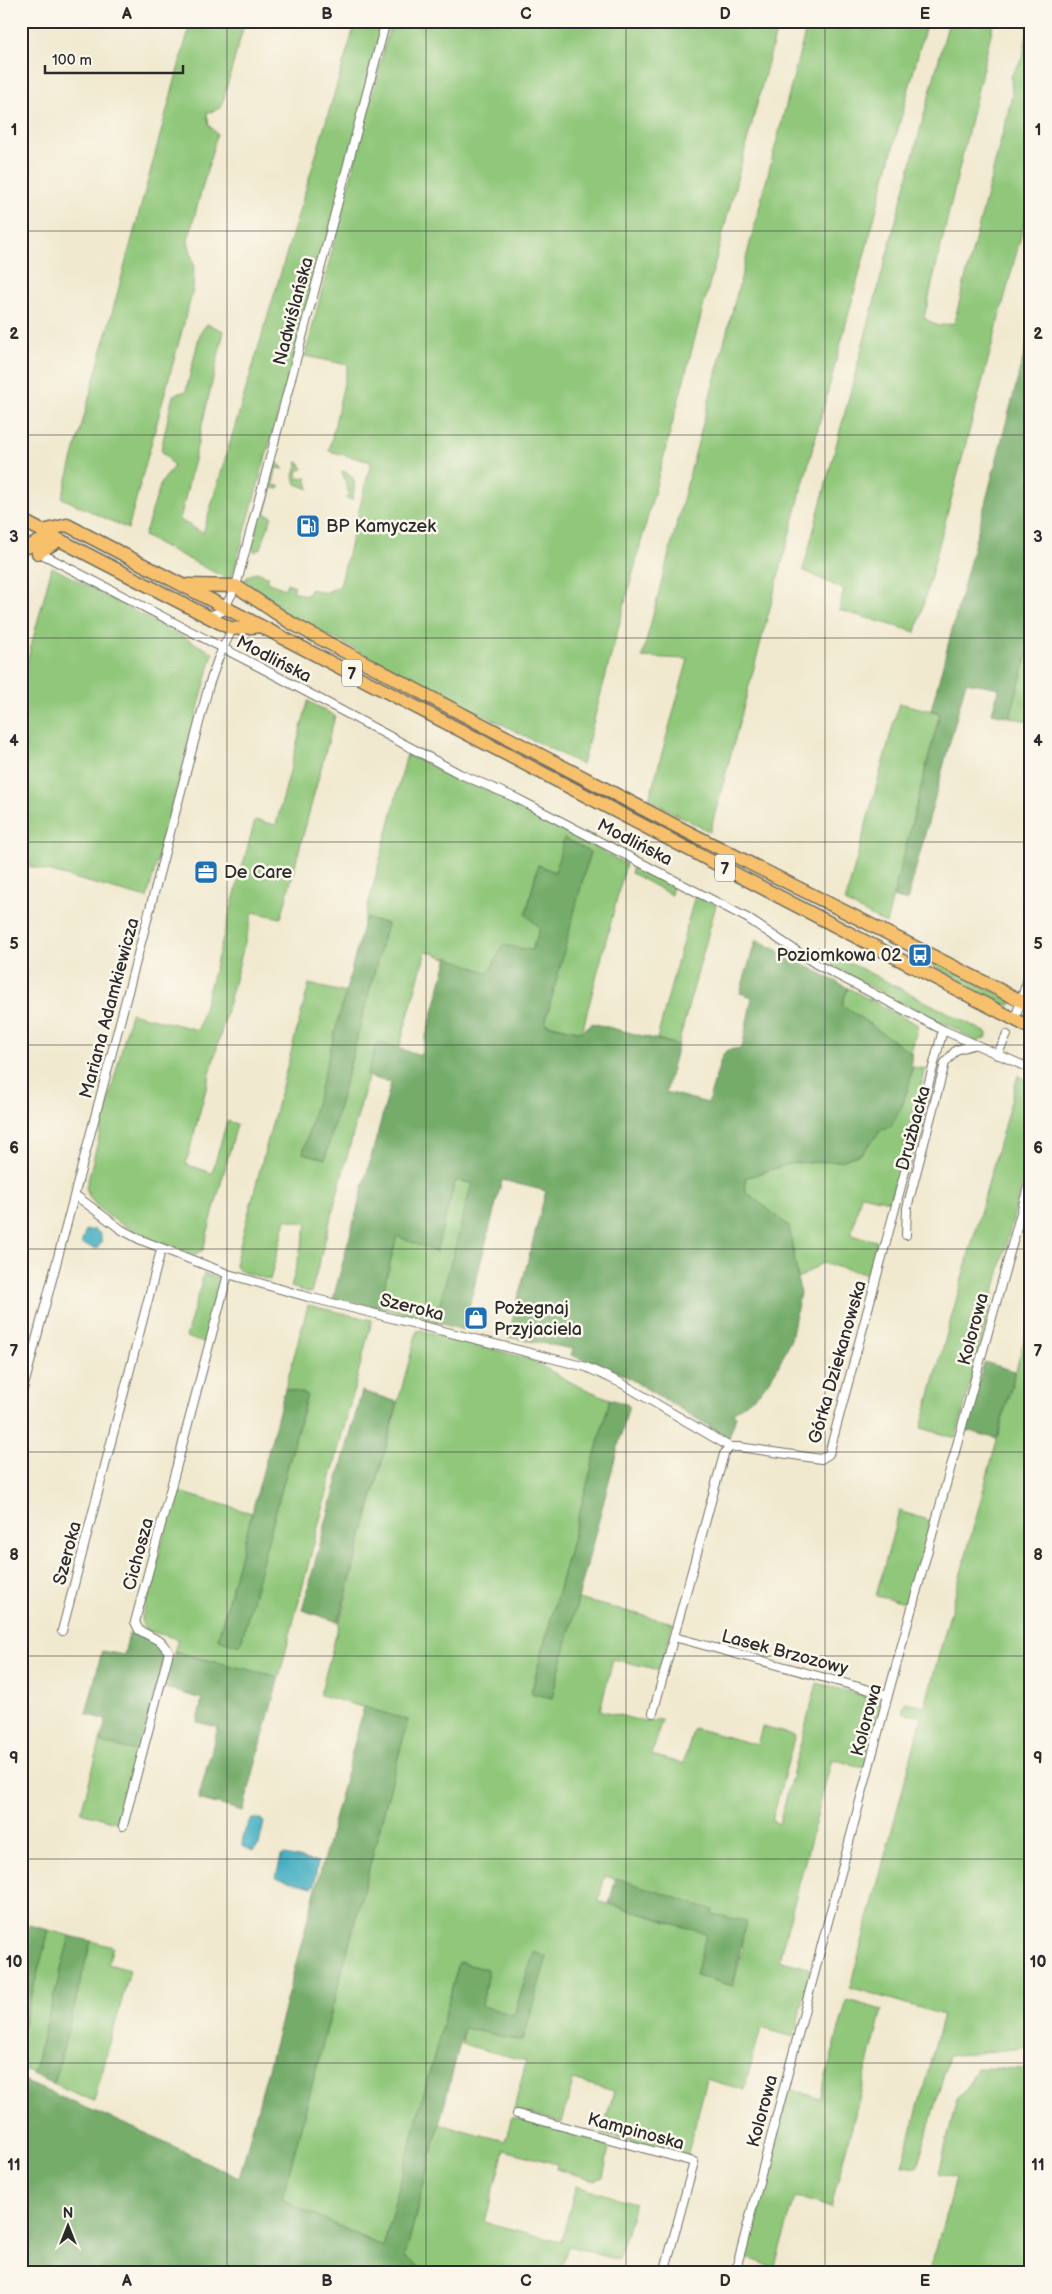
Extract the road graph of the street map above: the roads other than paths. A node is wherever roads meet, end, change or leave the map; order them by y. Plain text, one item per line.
1 (386, 21) edge
2 (21, 520) edge
3 (51, 535) junction
4 (29, 548) edge
5 (183, 585) junction
6 (236, 586) junction
7 (226, 607) junction
8 (208, 616) junction
9 (261, 626) junction
10 (232, 629) junction
11 (222, 649) junction
12 (1031, 969) edge
13 (1026, 1004) edge
14 (1015, 1019) junction
15 (1031, 1028) edge
16 (943, 1030) junction
17 (1007, 1035) dead end
18 (973, 1045) junction
19 (997, 1055) junction
20 (1031, 1069) edge
21 (1031, 1176) edge
22 (75, 1195) junction
23 (906, 1235) dead end
24 (161, 1250) junction
25 (228, 1274) junction
26 (21, 1397) edge
27 (730, 1447) junction
28 (62, 1631) dead end
29 (674, 1638) junction
30 (888, 1696) junction
31 (653, 1714) dead end
32 (123, 1826) dead end
33 (517, 2114) dead end
34 (664, 2273) edge
35 (735, 2273) edge

1 - 6 street, Nadwiślańska
2 - 3 highway
3 - 4 highway
3 - 5 highway, 7
3 - 8 highway
4 - 11 street, Modlińska
5 - 6 highway
5 - 7 highway, 7
6 - 7 street, Nadwiślańska
6 - 13 highway
7 - 8 street
7 - 9 highway, 7
8 - 10 highway
9 - 10 highway
9 - 14 highway, 7
10 - 11 street, Mariana Adamkiewicza
11 - 16 street, Modlińska
11 - 22 street, Mariana Adamkiewicza
12 - 13 street
13 - 14 street
14 - 15 highway, 7
16 - 18 street, Modlińska
16 - 27 street, Górka Dziekanowska
17 - 19 street
18 - 19 street, Modlińska
18 - 23 street, Drużbacka
19 - 20 street, Modlińska
21 - 30 street, Kolorowa
22 - 24 street, Szeroka
22 - 26 street, Mariana Adamkiewicza
24 - 25 street, Szeroka
24 - 28 street, Szeroka
25 - 27 street, Szeroka
25 - 32 street, Cichosza
27 - 29 street
29 - 30 street, Lasek Brzozowy
29 - 31 street
30 - 35 street, Kolorowa
33 - 34 street, Kampinoska

